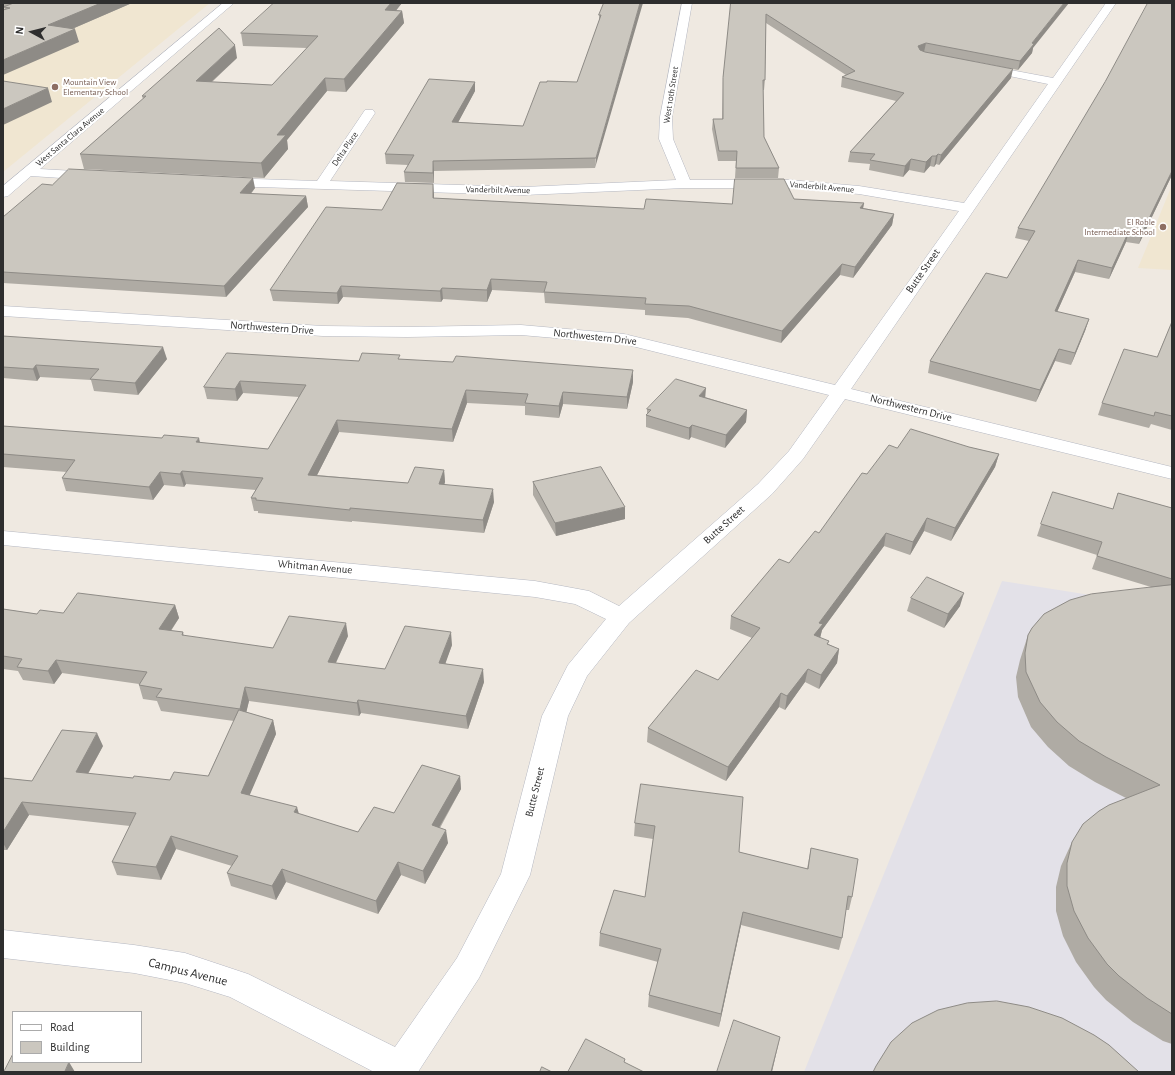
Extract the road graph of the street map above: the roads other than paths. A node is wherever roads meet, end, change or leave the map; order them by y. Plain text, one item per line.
1 (229, 3) edge
2 (687, 3) edge
3 (1111, 3) edge
4 (970, 65) edge
5 (1055, 82) junction
6 (369, 113) dead end
7 (28, 172) junction
8 (105, 176) edge
9 (214, 182) edge
10 (685, 184) junction
11 (320, 186) junction
12 (3, 193) edge
13 (967, 208) junction
14 (3, 311) edge
15 (840, 391) junction
16 (1172, 473) edge
17 (3, 538) edge
18 (621, 617) junction
19 (3, 944) edge
20 (400, 1070) edge

1 - 7 street, West Santa Clara Avenue
2 - 10 street, West 10th Street
3 - 5 street, Butte Street
4 - 5 street
5 - 13 street, Butte Street
6 - 11 street, Delta Place
7 - 8 street
7 - 12 street, West Santa Clara Avenue
9 - 11 street, Vanderbilt Avenue
10 - 11 street, Vanderbilt Avenue
10 - 13 street, Vanderbilt Avenue
13 - 15 street, Butte Street
14 - 15 street, Northwestern Drive
15 - 16 street, Northwestern Drive
15 - 18 street, Butte Street
17 - 18 street, Whitman Avenue
18 - 20 street, Butte Street
19 - 20 street, Campus Avenue

